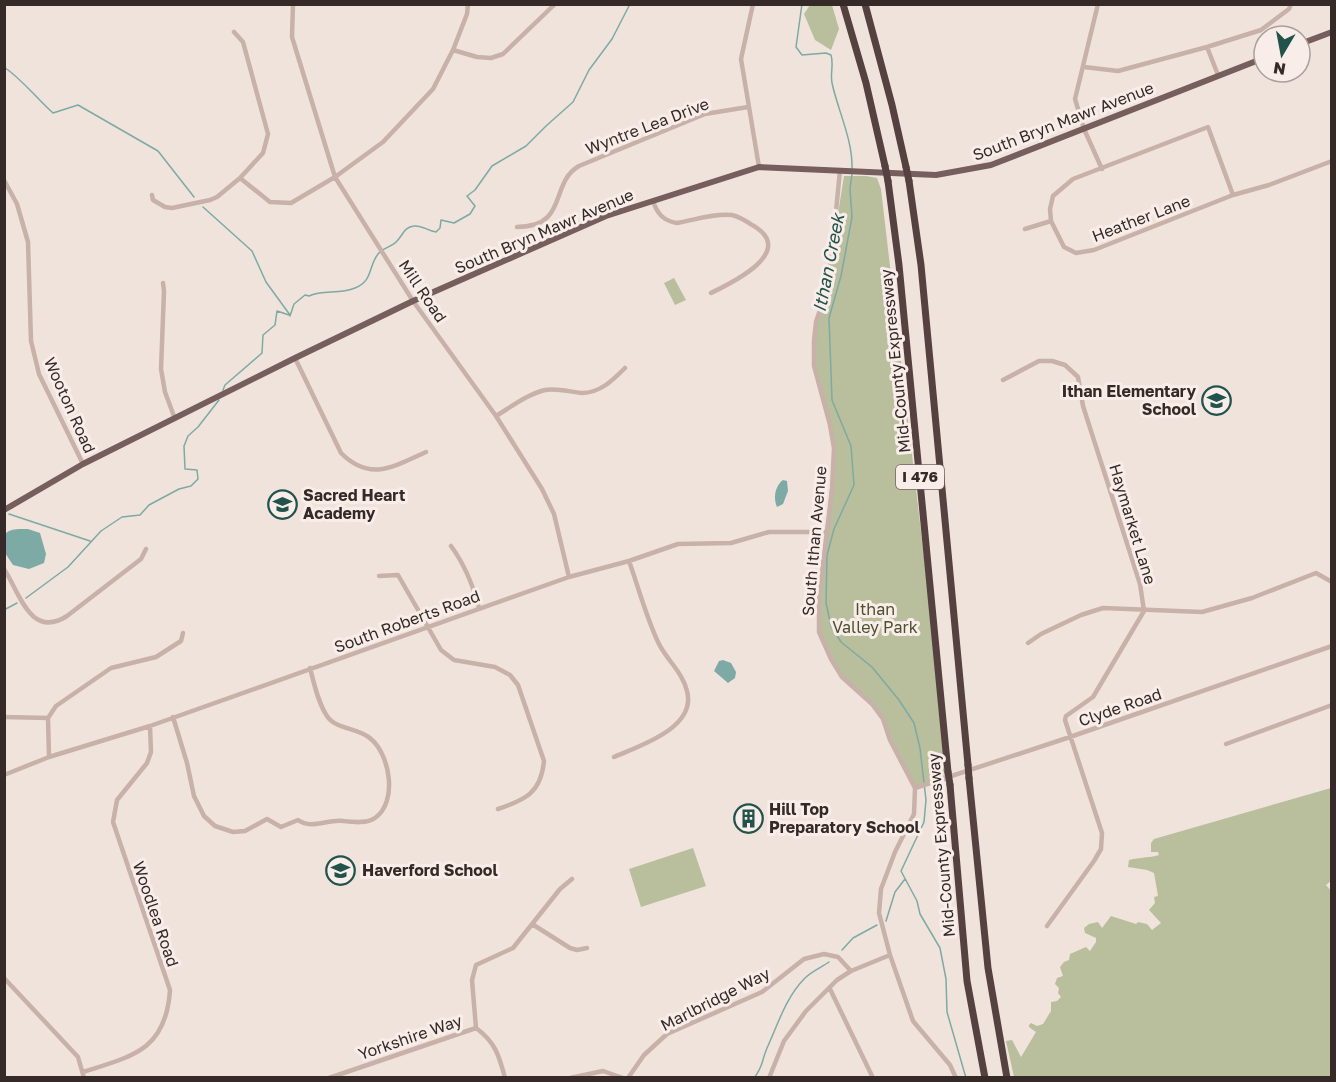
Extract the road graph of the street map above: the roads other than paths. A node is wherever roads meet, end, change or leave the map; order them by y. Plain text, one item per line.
1 (293, 4) edge
2 (468, 4) edge
3 (555, 4) edge
4 (753, 4) edge
5 (843, 4) edge
6 (865, 4) edge
7 (1098, 4) edge
8 (1291, 4) edge
9 (234, 32) dead end
10 (1332, 32) edge
11 (1312, 40) edge
12 (1207, 47) junction
13 (453, 50) junction
14 (1252, 62) edge
15 (1084, 67) junction
16 (1218, 75) junction
17 (748, 107) junction
18 (1084, 129) junction
19 (1332, 161) edge
20 (759, 167) junction
21 (1102, 169) junction
22 (840, 170) junction
23 (335, 177) junction
24 (240, 178) junction
25 (4, 180) edge
26 (152, 195) dead end
27 (1233, 195) junction
28 (654, 201) junction
29 (1051, 221) junction
30 (517, 226) dead end
31 (1025, 230) dead end
32 (163, 283) dead end
33 (711, 293) dead end
34 (413, 301) junction
35 (295, 358) junction
36 (625, 368) dead end
37 (1003, 380) dead end
38 (496, 416) junction
39 (175, 418) junction
40 (426, 452) dead end
41 (83, 464) junction
42 (4, 510) edge
43 (826, 532) junction
44 (451, 546) dead end
45 (146, 549) dead end
46 (629, 561) junction
47 (4, 569) edge
48 (379, 576) dead end
49 (568, 577) junction
50 (1332, 582) edge
51 (479, 608) junction
52 (1144, 611) junction
53 (430, 627) junction
54 (183, 633) dead end
55 (1028, 643) dead end
56 (1332, 646) edge
57 (310, 668) junction
58 (1332, 705) edge
59 (4, 717) edge
60 (173, 717) junction
61 (48, 718) junction
62 (150, 726) junction
63 (1071, 737) junction
64 (1226, 744) dead end
65 (614, 757) dead end
66 (49, 758) junction
67 (4, 775) edge
68 (915, 788) junction
69 (498, 809) dead end
70 (572, 879) dead end
71 (532, 924) junction
72 (1047, 926) dead end
73 (587, 948) dead end
74 (890, 955) junction
75 (851, 971) junction
76 (4, 978) edge
77 (830, 988) junction
78 (476, 1028) junction
79 (84, 1075) edge
80 (329, 1077) edge
81 (505, 1077) edge
82 (570, 1077) edge
83 (623, 1077) edge
84 (628, 1077) edge
85 (769, 1077) edge
86 (873, 1077) edge
87 (956, 1077) edge
88 (985, 1077) edge
89 (1007, 1077) edge

1 - 23 street, Mill Road
2 - 13 street
3 - 13 street
4 - 17 street
5 - 88 highway, Mid-County Expressway / I 476, bridge
6 - 89 highway, Mid-County Expressway / I 476, bridge
7 - 15 street
8 - 12 street
9 - 24 street
10 - 11 main road
12 - 15 street
12 - 16 street
13 - 23 street
14 - 16 main road, South Bryn Mawr Avenue
15 - 18 street
16 - 18 main road, South Bryn Mawr Avenue
17 - 20 street
17 - 30 street, Wyntre Lea Drive
18 - 21 street
18 - 22 main road, South Bryn Mawr Avenue
19 - 27 street, Heather Lane
20 - 22 main road, South Bryn Mawr Avenue
20 - 28 main road, South Bryn Mawr Avenue
21 - 27 street
21 - 29 street
22 - 43 street, South Ithan Avenue
23 - 24 street
23 - 34 street, Mill Road
24 - 26 street
25 - 41 street, Wooton Road
27 - 29 street, Heather Lane
28 - 33 street
28 - 34 main road, South Bryn Mawr Avenue
29 - 31 street
32 - 39 street
34 - 35 main road, South Bryn Mawr Avenue
34 - 38 street, Mill Road
35 - 39 main road, South Bryn Mawr Avenue
35 - 40 street
36 - 38 street
37 - 52 street, Haymarket Lane
38 - 49 street, Mill Road
39 - 41 main road, South Bryn Mawr Avenue
41 - 42 main road, South Bryn Mawr Avenue
43 - 46 street, South Roberts Road
43 - 68 street, South Ithan Avenue
44 - 51 street
45 - 47 street
46 - 49 street, South Roberts Road
46 - 65 street
48 - 53 street
49 - 51 street, South Roberts Road
50 - 52 street
51 - 53 street, South Roberts Road
52 - 55 street
52 - 63 street, Haymarket Lane
53 - 57 street, South Roberts Road
53 - 69 street
54 - 61 street
56 - 63 street, Clyde Road
57 - 60 street, South Roberts Road
57 - 60 street
58 - 64 street
59 - 61 street
60 - 62 street, South Roberts Road
61 - 66 street
62 - 66 street, South Roberts Road
62 - 79 street, Woodlea Road
63 - 68 street, Clyde Road
63 - 72 street
66 - 67 street, South Roberts Road
68 - 74 street
70 - 71 street
71 - 73 street
71 - 78 street
74 - 75 street
74 - 87 street
75 - 77 street
75 - 84 street, Marlbridge Way
76 - 79 street
77 - 85 street
77 - 86 street
78 - 80 street, Yorkshire Way
78 - 81 street, Yorkshire Way
82 - 83 street

